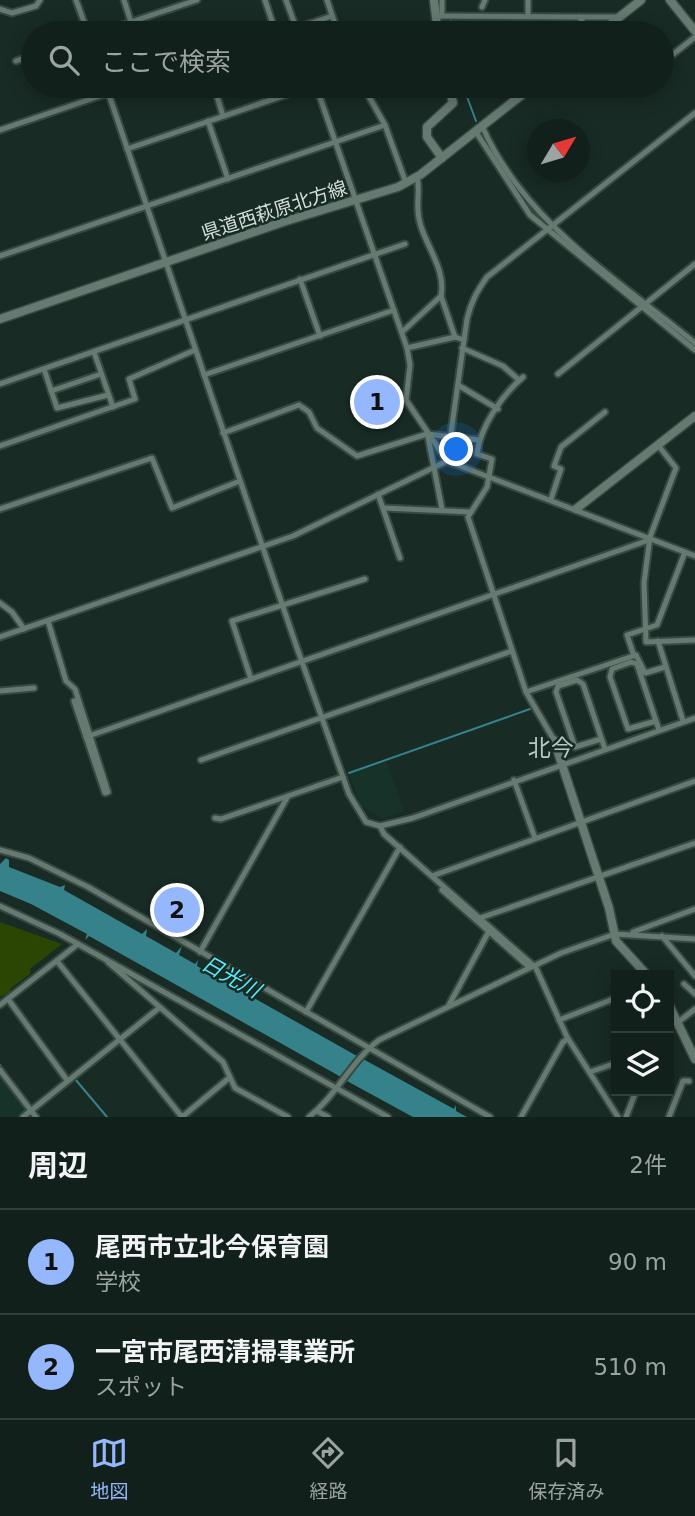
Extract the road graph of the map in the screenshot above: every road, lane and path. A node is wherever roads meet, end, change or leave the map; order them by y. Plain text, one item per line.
1 (40, 0) edge
2 (76, 0) edge
3 (124, 0) edge
4 (197, 0) edge
5 (265, 0) edge
6 (286, 0) edge
7 (327, 0) edge
8 (485, 0) edge
9 (528, 0) edge
10 (641, 0) edge
11 (670, 0) edge
12 (438, 1) edge
13 (482, 7) dead end
14 (0, 9) edge
15 (332, 16) junction
16 (439, 16) junction
17 (528, 16) junction
18 (579, 17) junction
19 (619, 17) junction
20 (84, 21) edge
21 (131, 21) edge
22 (134, 21) edge
23 (272, 21) edge
24 (294, 21) edge
25 (321, 21) edge
26 (334, 21) edge
27 (439, 21) edge
28 (582, 21) edge
29 (614, 21) edge
30 (695, 31) edge
31 (695, 37) edge
32 (674, 53) edge
33 (21, 59) edge
34 (16, 61) dead end
35 (93, 98) edge
36 (110, 98) edge
37 (218, 98) edge
38 (278, 98) edge
39 (319, 98) edge
40 (370, 98) edge
41 (452, 98) edge
42 (518, 98) edge
43 (695, 113) edge
44 (223, 116) junction
45 (208, 121) junction
46 (385, 125) junction
47 (479, 129) junction
48 (0, 130) edge
49 (336, 142) junction
50 (127, 149) junction
51 (442, 158) junction
52 (417, 177) junction
53 (228, 180) junction
54 (406, 183) junction
55 (355, 200) junction
56 (147, 206) junction
57 (550, 227) junction
58 (405, 244) dead end
59 (375, 255) junction
60 (0, 256) edge
61 (166, 262) junction
62 (695, 264) edge
63 (300, 279) junction
64 (441, 296) junction
65 (644, 305) junction
66 (394, 310) junction
67 (0, 319) edge
68 (185, 320) junction
69 (402, 332) junction
70 (320, 336) junction
71 (455, 337) junction
72 (464, 340) junction
73 (695, 342) edge
74 (407, 348) junction
75 (462, 348) junction
76 (195, 350) junction
77 (695, 350) edge
78 (94, 352) junction
79 (44, 369) junction
80 (101, 374) junction
81 (558, 374) dead end
82 (204, 375) junction
83 (0, 384) edge
84 (458, 385) junction
85 (51, 391) junction
86 (108, 395) junction
87 (113, 407) junction
88 (498, 409) junction
89 (605, 412) dead end
90 (695, 416) edge
91 (223, 433) junction
92 (427, 434) junction
93 (451, 437) junction
94 (478, 440) junction
95 (658, 445) junction
96 (0, 446) edge
97 (447, 461) junction
98 (435, 466) junction
99 (491, 476) junction
100 (240, 481) junction
101 (378, 494) junction
102 (551, 499) junction
103 (384, 508) junction
104 (0, 509) edge
105 (442, 509) junction
106 (576, 509) junction
107 (470, 512) junction
108 (650, 539) junction
109 (263, 546) junction
110 (685, 552) junction
111 (695, 556) edge
112 (400, 558) dead end
113 (365, 579) dead end
114 (493, 595) junction
115 (0, 603) edge
116 (283, 607) junction
117 (48, 621) junction
118 (646, 628) junction
119 (24, 629) junction
120 (0, 637) edge
121 (695, 640) edge
122 (658, 641) junction
123 (512, 651) junction
124 (634, 656) junction
125 (302, 661) junction
126 (665, 667) junction
127 (251, 679) junction
128 (34, 688) dead end
129 (0, 691) edge
130 (526, 692) junction
131 (322, 717) junction
132 (695, 718) edge
133 (656, 721) junction
134 (683, 721) junction
135 (659, 730) junction
136 (88, 736) junction
137 (601, 739) junction
138 (554, 740) joint
139 (605, 749) junction
140 (201, 760) dead end
141 (562, 764) junction
142 (343, 777) junction
143 (514, 780) junction
144 (695, 781) edge
145 (288, 796) junction
146 (215, 818) dead end
147 (580, 820) junction
148 (380, 826) junction
149 (535, 838) junction
150 (695, 844) edge
151 (399, 849) junction
152 (0, 850) edge
153 (432, 876) junction
154 (599, 877) junction
155 (0, 906) edge
156 (695, 909) edge
157 (479, 918) junction
158 (490, 930) junction
159 (615, 934) junction
160 (630, 934) junction
161 (662, 936) junction
162 (695, 939) edge
163 (78, 944) junction
164 (200, 952) junction
165 (107, 960) junction
166 (57, 961) junction
167 (531, 967) junction
168 (643, 970) edge
169 (694, 973) edge
170 (684, 984) dead end
171 (695, 993) edge
172 (8, 999) junction
173 (611, 1000) edge
174 (0, 1005) edge
175 (448, 1007) junction
176 (159, 1008) junction
177 (695, 1009) edge
178 (306, 1012) junction
179 (674, 1016) edge
180 (559, 1020) junction
181 (677, 1023) junction
182 (120, 1039) junction
183 (568, 1039) junction
184 (369, 1048) junction
185 (695, 1059) edge
186 (611, 1064) edge
187 (0, 1070) edge
188 (590, 1072) junction
189 (229, 1079) junction
190 (67, 1080) junction
191 (689, 1081) dead end
192 (337, 1088) junction
193 (634, 1096) edge
194 (30, 1110) junction
195 (317, 1111) junction
196 (23, 1117) edge
197 (36, 1117) edge
198 (288, 1117) edge
199 (309, 1117) edge
200 (328, 1117) edge
201 (388, 1117) edge
202 (490, 1117) edge
203 (521, 1117) edge
204 (618, 1117) edge
205 (626, 1117) edge
206 (669, 1117) edge

1 - 14 street
2 - 20 street
3 - 21 street
4 - 22 street
5 - 23 street
6 - 24 street
7 - 15 street
8 - 13 street
9 - 17 street
10 - 19 main road
11 - 30 main road
12 - 16 main road
15 - 25 street
15 - 26 street
16 - 17 street
16 - 27 main road
17 - 18 street
18 - 19 street
18 - 28 street
19 - 29 main road
31 - 32 street
33 - 34 street
35 - 48 street
36 - 50 street
37 - 44 street
38 - 44 street
39 - 49 street
40 - 46 street
41 - 51 main road
42 - 47 main road, 県道西萩原北方線
43 - 57 street
44 - 45 street
45 - 50 street
45 - 53 street
46 - 49 street
46 - 54 street
47 - 51 main road, 県道西萩原北方線
47 - 57 street
49 - 53 street
49 - 55 street
50 - 56 street
51 - 52 main road, 県道西萩原北方線
52 - 54 main road, 県道西萩原北方線
52 - 64 street
53 - 56 street
54 - 55 main road, 県道西萩原北方線
55 - 59 street
55 - 61 main road, 県道西萩原北方線
56 - 60 street
56 - 61 street
57 - 65 street
57 - 72 street
58 - 59 street
59 - 63 street
59 - 66 street
61 - 67 main road, 県道西萩原北方線
61 - 68 street
62 - 65 street
63 - 68 street
63 - 70 street
64 - 69 street
64 - 71 street
65 - 73 street
65 - 77 street
65 - 81 street
66 - 69 street
66 - 70 street
68 - 76 street
68 - 78 street
69 - 74 street
70 - 82 street
71 - 72 street
71 - 74 street
72 - 75 street
74 - 92 street
75 - 84 street
75 - 88 street
76 - 82 street
76 - 87 street
78 - 79 street
78 - 80 street
79 - 83 street
79 - 85 street
80 - 85 street
80 - 86 street
82 - 91 street
84 - 88 street
84 - 93 street
85 - 86 street
86 - 87 street
87 - 96 street
88 - 94 street
89 - 102 street
90 - 95 main road
91 - 92 street
91 - 100 street
92 - 93 street
92 - 97 street
92 - 98 street
93 - 94 street
93 - 97 street
94 - 99 street
95 - 106 main road
95 - 108 street
97 - 98 street
97 - 99 street
98 - 101 street
98 - 105 street
99 - 102 street
99 - 107 street
100 - 104 street
100 - 109 street
101 - 103 street
101 - 109 street
102 - 106 street
103 - 105 street
103 - 112 street
105 - 107 street
106 - 108 street
107 - 114 street
108 - 110 street
108 - 114 street
108 - 118 street
109 - 116 street
109 - 117 street
110 - 111 street
110 - 118 street
113 - 116 street
114 - 123 street
114 - 125 street
115 - 119 street
116 - 125 street
116 - 127 street
117 - 119 street
117 - 136 street
118 - 122 street
118 - 124 street
119 - 120 street
121 - 122 street
122 - 126 street
123 - 130 street
123 - 131 street
124 - 126 street
124 - 130 street
125 - 127 street
125 - 131 street
126 - 134 street
127 - 136 street
128 - 129 street
130 - 138 street
131 - 140 street
131 - 142 street
132 - 134 street
133 - 133 street
133 - 135 street
134 - 135 street
135 - 139 street
136 - 136 street
137 - 137 street
137 - 139 street
138 - 141 main road
139 - 141 street
141 - 143 street
141 - 147 main road
142 - 145 street
142 - 148 street
143 - 148 street
143 - 149 street
144 - 147 street
145 - 146 street
145 - 164 street
147 - 149 street
147 - 154 main road
148 - 151 street
149 - 153 street
150 - 154 street
151 - 153 street
151 - 158 street
151 - 178 street
152 - 164 street
153 - 157 street
154 - 157 street
154 - 159 main road
155 - 163 street
156 - 160 street
157 - 158 street
158 - 167 street
158 - 175 street
159 - 160 street
159 - 167 street
159 - 168 main road
160 - 161 street
161 - 162 street
161 - 169 street
163 - 165 street
163 - 166 street
164 - 178 street
165 - 176 street
165 - 192 street
166 - 172 street
166 - 182 street
167 - 175 street
167 - 180 street
170 - 171 street
172 - 174 street
172 - 190 street
173 - 180 street
175 - 184 street
176 - 182 street
176 - 189 street
177 - 181 street
178 - 184 street
179 - 181 main road
180 - 183 street
181 - 185 main road
182 - 189 street
182 - 190 street
183 - 188 street
183 - 203 street
184 - 192 street
184 - 202 street
186 - 188 street
187 - 194 street
188 - 204 street
189 - 198 street
190 - 194 street
191 - 206 street
192 - 195 street
192 - 201 street
193 - 205 street
194 - 196 street
194 - 197 street
195 - 199 street
195 - 200 street

